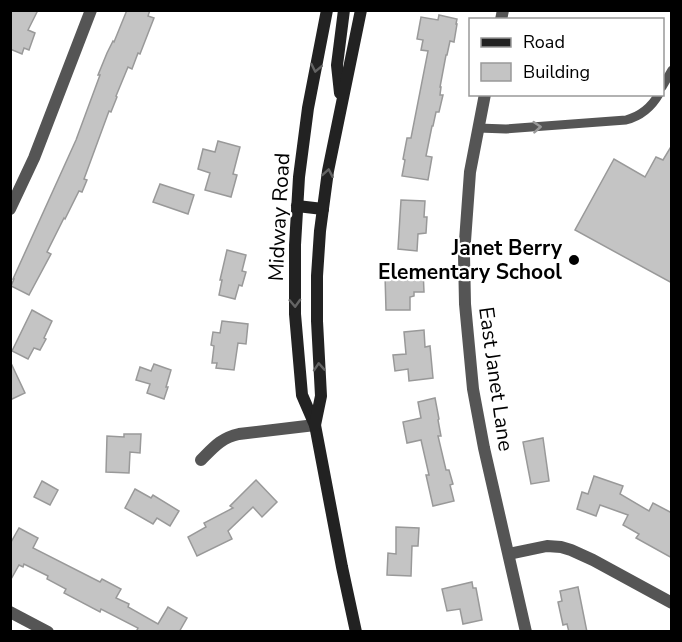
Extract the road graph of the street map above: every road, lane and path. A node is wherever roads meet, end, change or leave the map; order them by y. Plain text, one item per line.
1 (91, 10) edge
2 (327, 10) edge
3 (344, 10) edge
4 (361, 10) edge
5 (672, 70) edge
6 (664, 85) edge
7 (485, 96) edge
8 (658, 96) edge
9 (341, 106) junction
10 (478, 128) junction
11 (297, 206) junction
12 (10, 209) edge
13 (323, 209) junction
14 (315, 425) junction
15 (201, 460) dead end
16 (509, 554) junction
17 (672, 603) edge
18 (10, 612) edge
19 (48, 632) edge
20 (356, 632) edge
21 (526, 632) edge

1 - 12 street
2 -> 11 main road, Midway Road
3 - 9 main road
4 - 9 main road, Midway Road
5 - 6 lane
7 - 10 street, East Janet Lane
10 -> 8 lane
13 -> 9 main road, Midway Road
10 - 16 street, East Janet Lane
11 - 13 main road
11 -> 14 main road, Midway Road
14 -> 13 main road, Midway Road
14 - 15 street
14 - 20 main road, Midway Road
16 - 17 street
16 - 21 street, East Janet Lane
18 - 19 street

